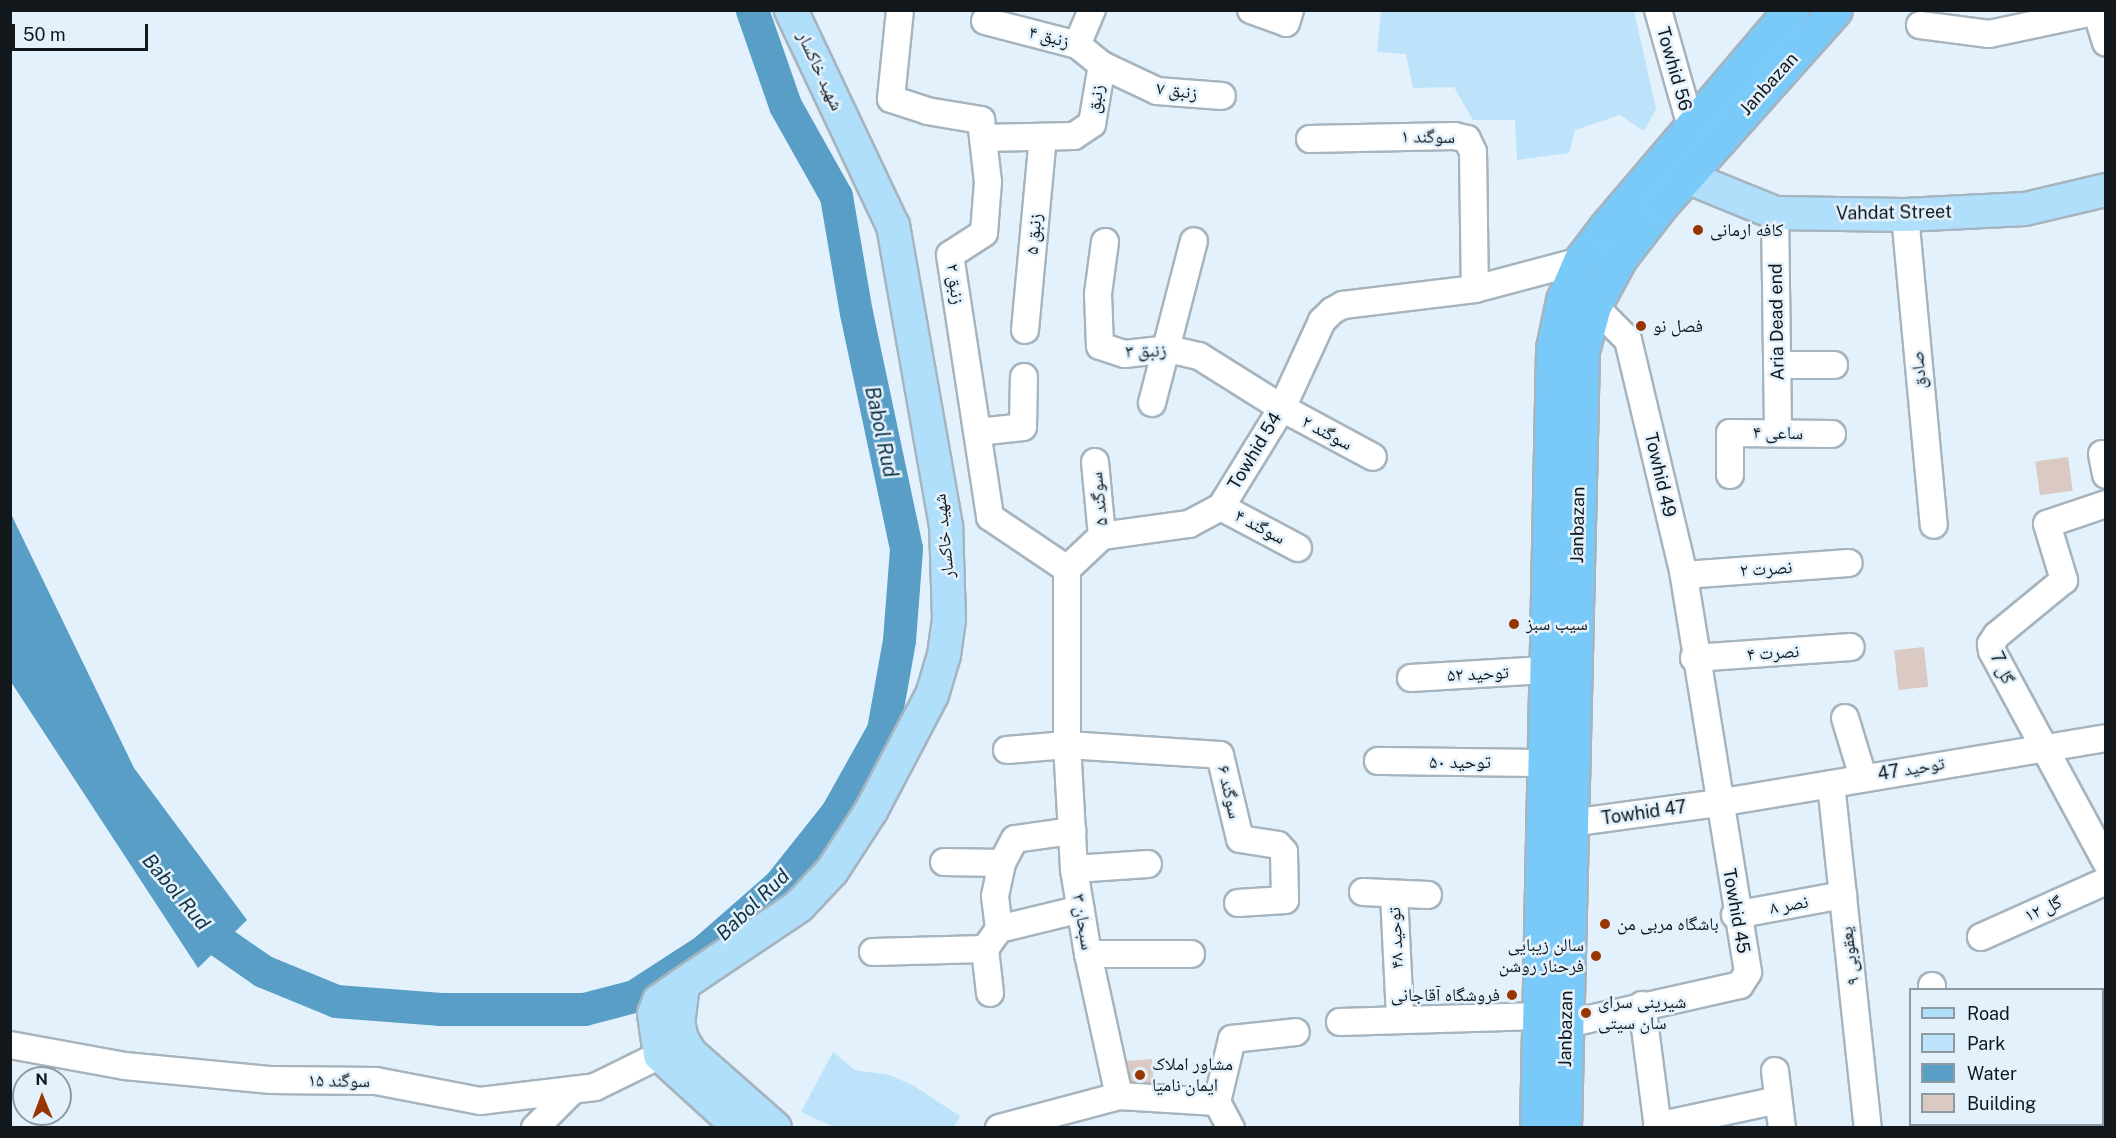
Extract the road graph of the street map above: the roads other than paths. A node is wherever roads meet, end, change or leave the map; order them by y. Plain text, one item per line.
1 (791, 10) edge
2 (900, 10) edge
3 (1092, 10) edge
4 (1251, 10) edge
5 (1290, 10) edge
6 (1658, 10) edge
7 (1791, 10) edge
8 (1835, 10) edge
9 (2099, 11) edge
10 (985, 21) dead end
11 (1920, 25) dead end
12 (2106, 43) edge
13 (1077, 45) junction
14 (1102, 65) junction
15 (1222, 96) dead end
16 (1690, 127) junction
17 (1043, 137) junction
18 (983, 138) junction
19 (1310, 139) dead end
20 (1687, 177) junction
21 (2106, 190) edge
22 (1775, 213) junction
23 (1905, 215) junction
24 (1194, 241) dead end
25 (1105, 242) dead end
26 (1580, 261) junction
27 (1475, 289) junction
28 (1594, 306) junction
29 (1026, 330) dead end
30 (1168, 349) junction
31 (1778, 365) junction
32 (1834, 365) dead end
33 (1024, 377) dead end
34 (1152, 403) dead end
35 (1282, 408) junction
36 (978, 432) junction
37 (1778, 432) junction
38 (1832, 434) dead end
39 (1373, 457) dead end
40 (1095, 462) dead end
41 (1730, 475) dead end
42 (2106, 504) edge
43 (1221, 507) junction
44 (1934, 525) dead end
45 (1102, 536) junction
46 (1298, 548) dead end
47 (1849, 563) dead end
48 (1067, 569) junction
49 (1684, 575) junction
50 (1851, 647) dead end
51 (1694, 658) junction
52 (1545, 670) junction
53 (1411, 678) dead end
54 (1845, 718) dead end
55 (2106, 738) edge
56 (1067, 745) junction
57 (2042, 747) junction
58 (1007, 750) dead end
59 (1378, 761) dead end
60 (1543, 763) junction
61 (1863, 777) junction
62 (1831, 784) junction
63 (1718, 803) junction
64 (1571, 823) junction
65 (1072, 831) junction
66 (944, 862) dead end
67 (2106, 862) edge
68 (1002, 863) junction
69 (1148, 864) dead end
70 (1074, 869) junction
71 (2106, 881) edge
72 (1364, 892) dead end
73 (1394, 894) junction
74 (1428, 895) dead end
75 (1843, 895) junction
76 (1238, 903) dead end
77 (1080, 909) junction
78 (1736, 915) junction
79 (1981, 937) dead end
80 (992, 939) junction
81 (873, 952) dead end
82 (1088, 954) junction
83 (1191, 954) dead end
84 (683, 984) junction
85 (990, 993) dead end
86 (1642, 1005) junction
87 (1400, 1018) junction
88 (1553, 1020) junction
89 (1340, 1022) dead end
90 (1296, 1032) dead end
91 (10, 1045) edge
92 (660, 1055) junction
93 (1774, 1071) dead end
94 (573, 1090) junction
95 (1119, 1096) junction
96 (1778, 1100) junction
97 (1217, 1102) junction
98 (1658, 1127) edge
99 (536, 1128) edge
100 (740, 1128) edge
101 (775, 1128) edge
102 (999, 1128) edge
103 (1231, 1128) edge
104 (1537, 1128) edge
105 (1564, 1128) edge
106 (1782, 1128) edge
107 (1868, 1128) edge

1 - 84 main road, شهید خاکسار
2 - 18 street, زنبق ۲
3 - 13 street
4 - 5 street
6 - 16 street, Towhid 56
7 - 16 highway, Janbazan
8 - 20 highway, Janbazan
9 - 11 street
9 - 12 street
10 - 13 street, زنبق ۴
13 - 14 street, زنبق
14 - 15 street, زنبق ۷
14 - 17 street, زنبق
16 - 26 highway, Janbazan
17 - 18 street, زنبق
17 - 29 street, زنبق ۵
18 - 36 street, زنبق ۲
19 - 27 street, سوگند ۱
20 - 22 main road, Vahdat Street
20 - 28 highway, Janbazan
21 - 23 main road, Vahdat Street
22 - 23 main road, Vahdat Street
22 - 31 street, Aria Dead end
23 - 44 street, صادق
24 - 30 street
25 - 30 street, زنبق ۳
26 - 27 street, Towhid 54
26 - 52 highway, Janbazan
27 - 35 street, Towhid 54
28 - 49 street, Towhid 49
28 - 64 highway, Janbazan
30 - 34 street
30 - 35 street, زنبق ۳
31 - 32 street
31 - 37 street, Aria Dead end
33 - 36 street
35 - 39 street, سوگند ۲
35 - 43 street, Towhid 54
36 - 48 street, زنبق ۲
37 - 38 street, ساعی ۴
37 - 41 street, ساعی ۴
40 - 45 street, سوگند ۵
42 - 57 street, گل 7
43 - 45 street, Towhid 54
43 - 46 street, سوگند ۴
45 - 48 street
47 - 49 street, نصرت ۲
48 - 56 street
49 - 51 street, Towhid 49
50 - 51 street, نصرت ۴
51 - 63 street, Towhid 45
52 - 53 street, توحید ۵۲
52 - 60 highway, Janbazan
54 - 61 street
55 - 57 street, توحید 47
56 - 58 street
56 - 65 street, سبحان ۳
56 - 76 street, سوگند ۶
57 - 61 street, توحید 47
57 - 67 street
59 - 60 street, توحید ۵۰
60 - 88 highway, Janbazan
61 - 62 street, توحید 47
62 - 63 street, توحید 47
62 - 75 street, یعقوبی ۹
63 - 64 street, Towhid 47
63 - 78 street, Towhid 45
64 - 88 highway, Janbazan
65 - 68 street
65 - 70 street, سبحان ۳
66 - 68 street
68 - 80 street
69 - 70 street
70 - 77 street, سبحان ۳
71 - 79 street, گل ۱۲
72 - 73 street
73 - 74 street
73 - 87 street, توحید ۴۸
75 - 78 street, نصر ۸
75 - 107 street, یعقوبی ۹
77 - 80 street
77 - 82 street, سبحان ۳
78 - 86 street, Towhid 45
80 - 81 street
80 - 85 street
82 - 83 street
82 - 95 street, سبحان ۳
84 - 92 main road, شهید خاکسار
84 - 101 main road
86 - 88 street, Towhid 45
86 - 98 street
87 - 88 street
87 - 89 street
88 - 104 highway, Janbazan
88 - 105 highway, Janbazan
90 - 97 street
91 - 94 street, سوگند ۱۵
92 - 94 street, سوگند ۱۵
92 - 100 main road
93 - 96 street
94 - 99 street
95 - 97 street
95 - 102 street
96 - 98 street
96 - 106 street
97 - 103 street

